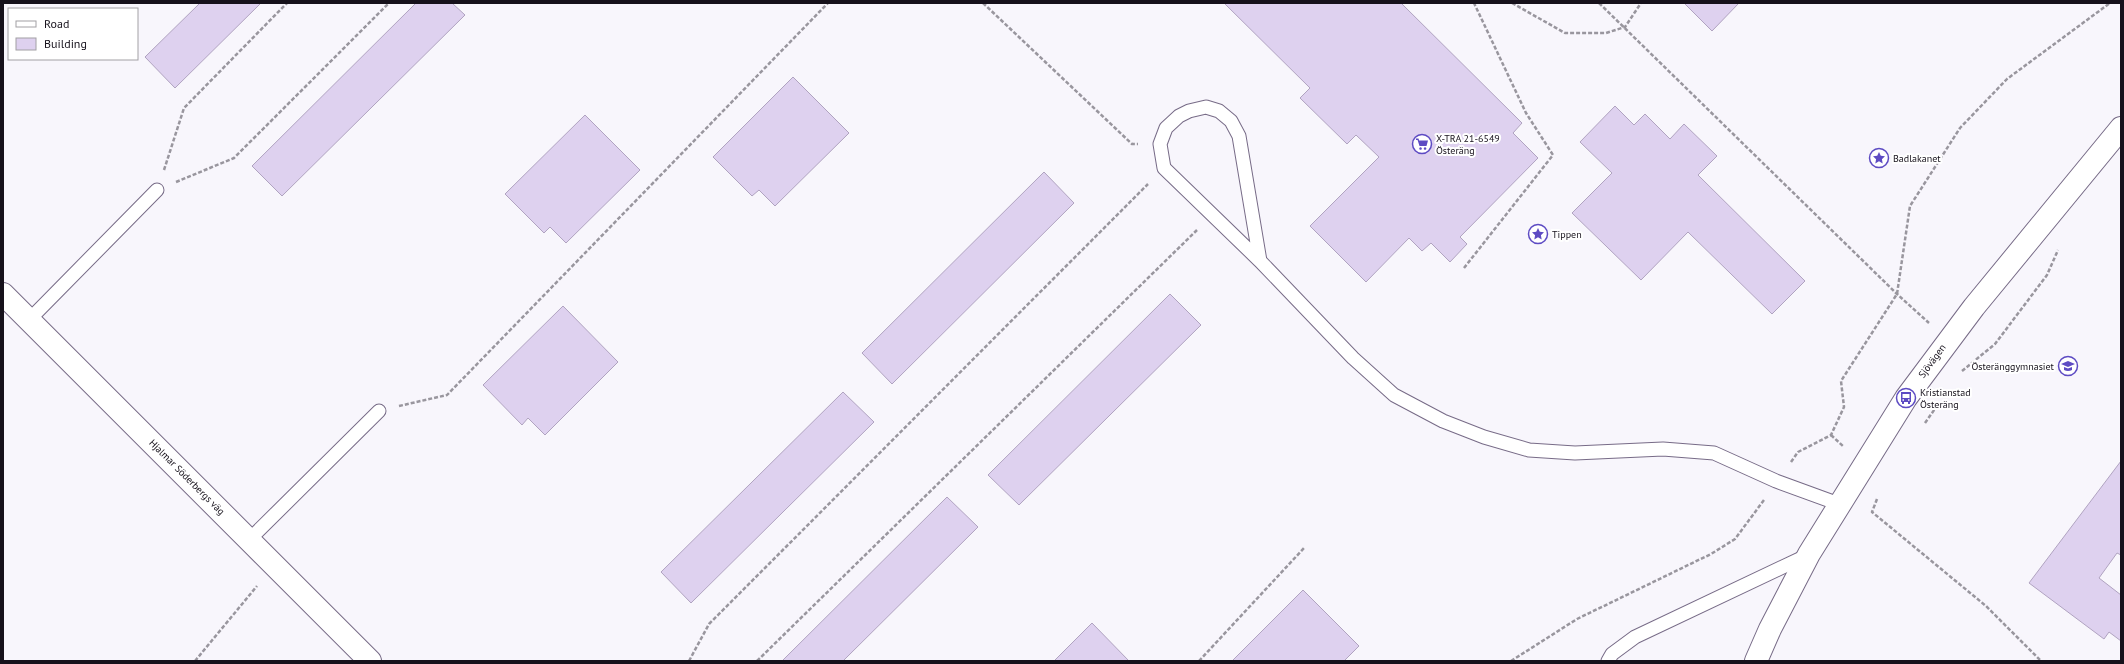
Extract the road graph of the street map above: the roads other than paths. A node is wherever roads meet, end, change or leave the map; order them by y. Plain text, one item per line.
1 (2121, 128) edge
2 (157, 190) road end
3 (1260, 261) junction
4 (3, 294) edge
5 (29, 320) junction
6 (379, 411) road end
7 (1839, 504) junction
8 (250, 540) junction
9 (1809, 554) junction
10 (370, 661) edge
11 (1608, 661) edge
12 (1756, 661) edge

1 - 7 street, Sjövägen
2 - 5 lane
3 - 3 lane
3 - 7 lane
4 - 5 street, Hjalmar Söderbergs väg
5 - 8 street, Hjalmar Söderbergs väg
6 - 8 lane
7 - 9 street, Sjövägen
8 - 10 street, Hjalmar Söderbergs väg
9 - 11 lane
9 - 12 street, Sjövägen

